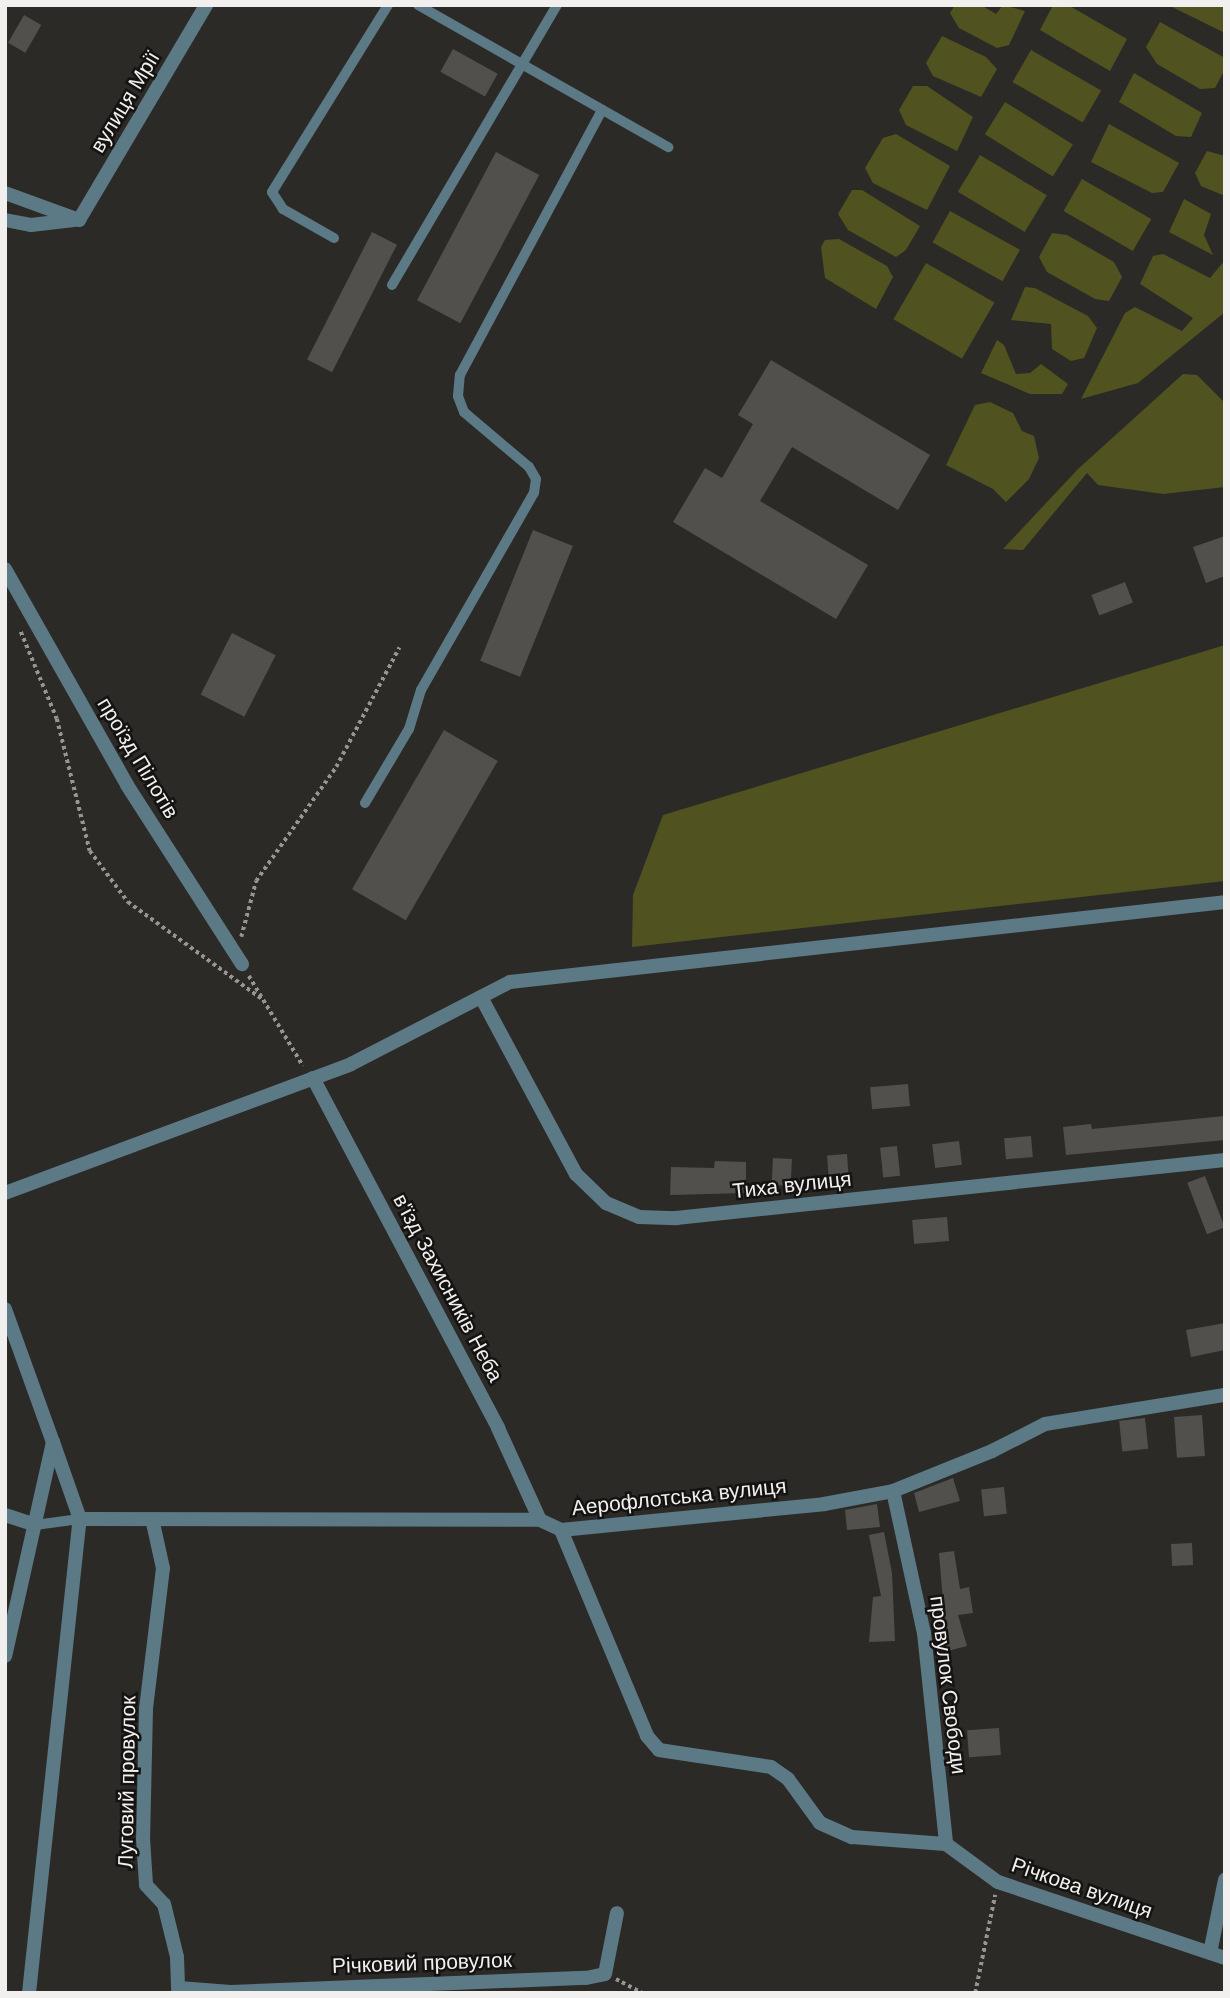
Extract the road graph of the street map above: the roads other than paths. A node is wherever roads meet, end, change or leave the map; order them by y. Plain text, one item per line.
1 (206, 5) edge
2 (388, 5) edge
3 (418, 5) edge
4 (557, 5) edge
5 (524, 66) junction
6 (602, 110) junction
7 (668, 147) dead end
8 (5, 194) edge
9 (5, 220) edge
10 (79, 220) junction
11 (334, 239) dead end
12 (392, 285) dead end
13 (5, 569) edge
14 (365, 803) dead end
15 (1225, 902) edge
16 (242, 964) road end
17 (481, 998) junction
18 (313, 1078) junction
19 (1225, 1160) edge
20 (5, 1193) edge
21 (5, 1310) edge
22 (8, 1327) edge
23 (1225, 1395) edge
24 (53, 1442) junction
25 (894, 1492) junction
26 (5, 1515) edge
27 (80, 1519) junction
28 (540, 1520) junction
29 (153, 1523) junction
30 (35, 1525) junction
31 (561, 1530) junction
32 (5, 1656) edge
33 (946, 1844) junction
34 (1225, 1880) edge
35 (617, 1913) dead end
36 (1210, 1954) junction
37 (1225, 1958) edge
38 (178, 1990) edge
39 (29, 1993) edge

1 - 10 street, вулиця Мрії
2 - 11 lane
3 - 5 lane
4 - 5 lane
5 - 6 lane
5 - 12 lane
6 - 7 lane
6 - 14 lane
8 - 10 street
9 - 10 street
13 - 16 street, проїзд Пілотів
15 - 17 street
17 - 18 street
17 - 19 street, Тиха вулиця
18 - 20 street
18 - 28 street, в'їзд Захисників Неба
21 - 22 street
22 - 24 street
23 - 25 street, Аерофлотська вулиця
24 - 27 street
24 - 30 street
25 - 31 street, Аерофлотська вулиця
25 - 33 street, провулок Свободи
26 - 30 street
27 - 29 street, Аерофлотська вулиця
27 - 30 lane
27 - 39 street
28 - 29 street, Аерофлотська вулиця
28 - 31 street, Аерофлотська вулиця
29 - 38 street, Луговий провулок
30 - 32 street
31 - 33 street
33 - 36 street, Річкова вулиця
34 - 36 street
35 - 38 street, Річковий провулок
36 - 37 street, Річкова вулиця

